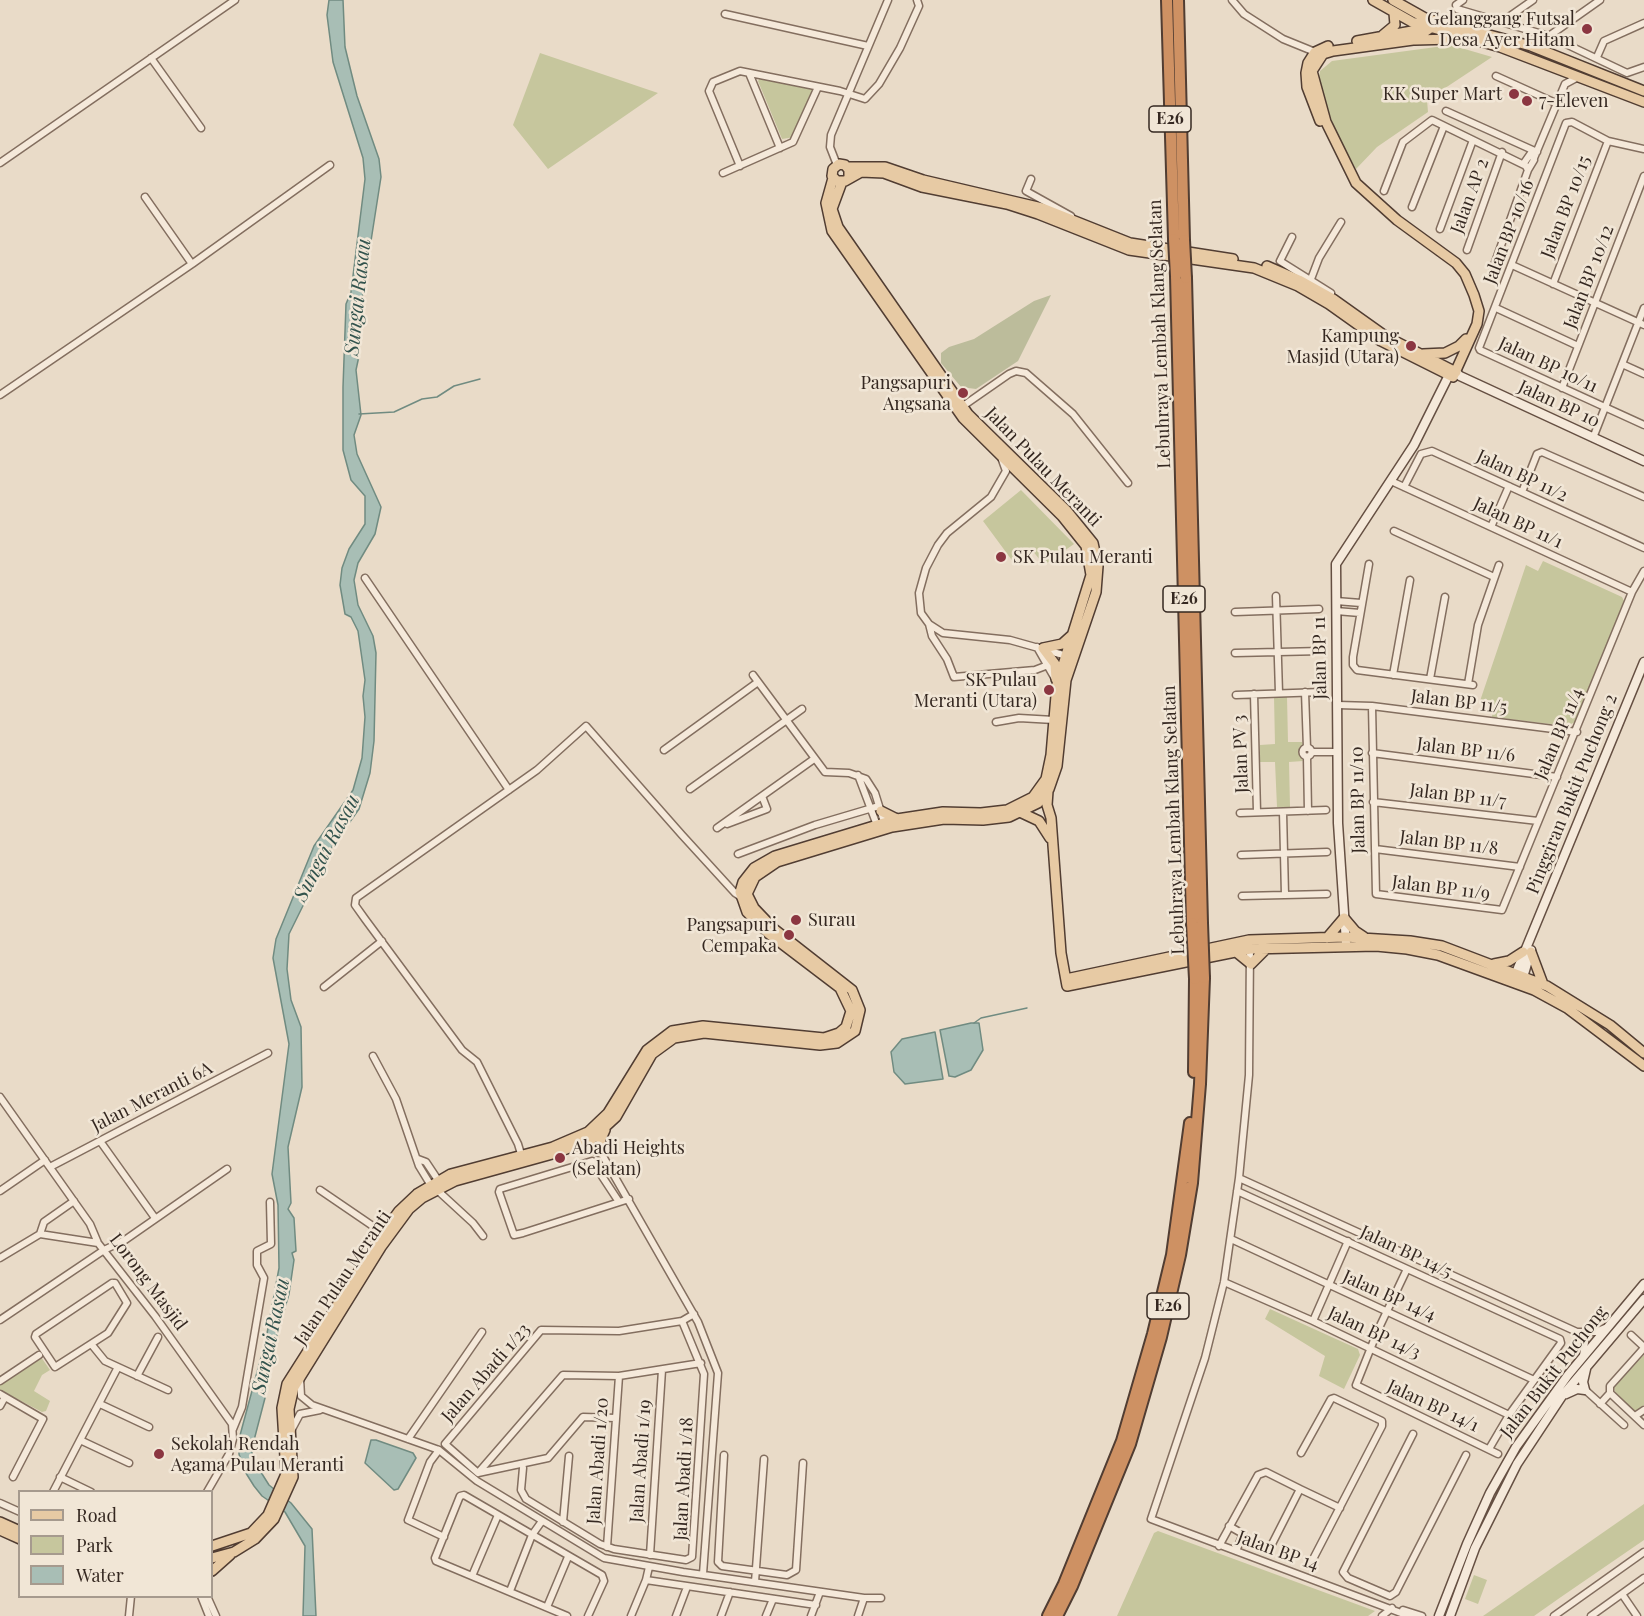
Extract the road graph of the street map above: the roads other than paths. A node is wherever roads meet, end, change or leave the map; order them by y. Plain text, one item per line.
1 (235, 0) edge
2 (888, 0) edge
3 (917, 0) edge
4 (1167, 0) edge
5 (1178, 0) edge
6 (1232, 0) edge
7 (1373, 0) edge
8 (1393, 0) edge
9 (1463, 0) edge
10 (1533, 0) edge
11 (1600, 0) edge
12 (1394, 13) junction
13 (724, 14) dead end
14 (1503, 21) junction
15 (1644, 23) edge
16 (1433, 24) junction
17 (1549, 36) junction
18 (1373, 39) junction
19 (1464, 39) junction
20 (1413, 40) junction
21 (868, 46) junction
22 (1315, 52) junction
23 (1597, 57) junction
24 (151, 58) junction
25 (1644, 67) edge
26 (1556, 68) junction
27 (750, 73) junction
28 (1496, 76) dead end
29 (1580, 77) junction
30 (1565, 84) junction
31 (1644, 86) edge
32 (818, 87) junction
33 (1633, 88) junction
34 (1644, 92) edge
35 (848, 93) junction
36 (1644, 102) edge
37 (1558, 104) junction
38 (1446, 111) dead end
39 (1444, 126) junction
40 (201, 128) dead end
41 (1473, 140) junction
42 (1608, 141) junction
43 (780, 148) junction
44 (1644, 149) edge
45 (1502, 152) junction
46 (1536, 155) junction
47 (0, 163) edge
48 (330, 165) dead end
49 (740, 166) junction
50 (842, 166) junction
51 (1526, 168) junction
52 (723, 173) dead end
53 (1644, 176) edge
54 (841, 179) junction
55 (1031, 179) dead end
56 (1384, 191) dead end
57 (145, 197) dead end
58 (1413, 207) dead end
59 (1075, 221) junction
60 (1341, 222) dead end
61 (1440, 229) dead end
62 (1292, 237) dead end
63 (1179, 239) junction
64 (1467, 250) dead end
65 (192, 264) junction
66 (1512, 265) junction
67 (1493, 268) dead end
68 (1311, 279) junction
69 (1553, 284) junction
70 (1595, 303) junction
71 (1496, 308) junction
72 (1644, 308) edge
73 (1350, 311) junction
74 (1641, 323) edge
75 (1466, 339) junction
76 (1578, 346) junction
77 (1480, 350) joint
78 (1412, 351) junction
79 (1622, 364) junction
80 (1454, 374) junction
81 (1644, 374) edge
82 (1562, 388) junction
83 (1, 391) edge
84 (963, 406) junction
85 (1604, 408) junction
86 (1644, 425) edge
87 (1593, 438) junction
88 (997, 454) junction
89 (1644, 461) edge
90 (1391, 481) junction
91 (1128, 483) dead end
92 (1509, 486) junction
93 (1404, 487) junction
94 (1521, 492) junction
95 (1644, 497) edge
96 (1491, 527) junction
97 (1394, 531) dead end
98 (1644, 548) edge
99 (1369, 564) dead end
100 (1499, 565) dead end
101 (1644, 571) edge
102 (1494, 577) junction
103 (365, 578) dead end
104 (1410, 580) dead end
105 (1632, 592) junction
106 (1276, 596) dead end
107 (1445, 597) dead end
108 (1336, 601) junction
109 (1361, 603) junction
110 (1319, 609) dead end
111 (1277, 610) junction
112 (1336, 611) junction
113 (1235, 612) dead end
114 (1360, 613) junction
115 (929, 624) junction
116 (1074, 633) junction
117 (1040, 647) junction
118 (1322, 651) dead end
119 (1278, 652) junction
120 (1235, 654) dead end
121 (1069, 657) junction
122 (1644, 662) edge
123 (1048, 665) junction
124 (753, 675) dead end
125 (1393, 675) junction
126 (1430, 679) junction
127 (758, 682) junction
128 (1056, 682) junction
129 (1305, 692) junction
130 (1322, 692) dead end
131 (1279, 693) junction
132 (1254, 694) junction
133 (1236, 695) dead end
134 (1338, 705) junction
135 (1372, 706) junction
136 (802, 709) dead end
137 (1054, 720) junction
138 (786, 721) junction
139 (996, 722) dead end
140 (1577, 732) junction
141 (664, 750) dead end
142 (1308, 752) junction
143 (1338, 752) junction
144 (1372, 753) junction
145 (814, 759) junction
146 (1557, 777) junction
147 (690, 789) dead end
148 (1049, 789) junction
149 (509, 790) junction
150 (762, 796) junction
151 (1373, 802) junction
152 (1326, 810) dead end
153 (1308, 811) junction
154 (1257, 812) junction
155 (1283, 812) junction
156 (1022, 813) junction
157 (1240, 813) dead end
158 (879, 819) junction
159 (1538, 821) junction
160 (1051, 841) junction
161 (1375, 849) junction
162 (1327, 852) dead end
163 (1284, 853) junction
164 (738, 854) dead end
165 (1241, 855) dead end
166 (1520, 867) junction
167 (1327, 894) dead end
168 (1376, 894) joint
169 (1285, 895) junction
170 (1242, 896) dead end
171 (741, 897) junction
172 (1502, 910) joint
173 (1344, 918) junction
174 (1328, 938) junction
175 (1366, 938) junction
176 (382, 941) junction
177 (1346, 942) junction
178 (1250, 944) junction
179 (1267, 948) junction
180 (1234, 951) junction
181 (1527, 952) junction
182 (1061, 953) junction
183 (1251, 964) junction
184 (1494, 964) junction
185 (1095, 972) junction
186 (1199, 978) junction
187 (1518, 978) junction
188 (1066, 982) junction
189 (1544, 985) junction
190 (324, 987) dead end
191 (268, 1053) dead end
192 (1644, 1053) edge
193 (373, 1056) dead end
194 (1644, 1066) edge
195 (0, 1097) edge
196 (608, 1126) junction
197 (590, 1136) junction
198 (100, 1141) junction
199 (573, 1148) junction
200 (600, 1152) junction
201 (521, 1154) junction
202 (45, 1160) junction
203 (50, 1167) junction
204 (227, 1169) dead end
205 (1239, 1178) junction
206 (434, 1184) junction
207 (320, 1190) dead end
208 (0, 1191) edge
209 (1237, 1191) junction
210 (628, 1199) junction
211 (74, 1201) junction
212 (270, 1202) dead end
213 (619, 1202) junction
214 (155, 1218) junction
215 (40, 1230) junction
216 (383, 1233) junction
217 (483, 1236) dead end
218 (1231, 1239) junction
219 (1348, 1241) junction
220 (98, 1243) junction
221 (104, 1250) junction
222 (0, 1258) edge
223 (1407, 1269) junction
224 (1224, 1282) junction
225 (1328, 1284) junction
226 (1644, 1284) edge
227 (1488, 1292) junction
228 (1644, 1299) edge
229 (1482, 1303) junction
230 (1387, 1311) junction
231 (694, 1314) junction
232 (0, 1320) edge
233 (682, 1321) junction
234 (1313, 1321) junction
235 (1608, 1327) junction
236 (482, 1332) dead end
237 (1577, 1332) junction
238 (1631, 1335) dead end
239 (158, 1337) dead end
240 (92, 1345) junction
241 (1644, 1347) edge
242 (1370, 1349) junction
243 (42, 1354) junction
244 (1583, 1357) junction
245 (701, 1363) junction
246 (1587, 1366) junction
247 (118, 1367) junction
248 (662, 1370) junction
249 (300, 1374) junction
250 (137, 1376) junction
251 (618, 1376) junction
252 (1572, 1377) junction
253 (1534, 1380) junction
254 (0, 1381) edge
255 (168, 1390) dead end
256 (1585, 1390) junction
257 (1610, 1393) junction
258 (2, 1395) edge
259 (1562, 1396) junction
260 (100, 1404) junction
261 (1600, 1404) junction
262 (0, 1406) edge
263 (320, 1410) junction
264 (1644, 1410) edge
265 (1509, 1415) junction
266 (1635, 1416) junction
267 (616, 1418) junction
268 (1624, 1425) dead end
269 (1644, 1425) edge
270 (149, 1427) dead end
271 (232, 1429) junction
272 (291, 1434) junction
273 (1413, 1434) dead end
274 (408, 1439) junction
275 (81, 1440) junction
276 (1516, 1447) junction
277 (1489, 1449) junction
278 (440, 1450) junction
279 (1301, 1453) dead end
280 (1498, 1454) junction
281 (724, 1455) dead end
282 (1466, 1455) dead end
283 (569, 1456) dead end
284 (764, 1459) dead end
285 (129, 1463) dead end
286 (803, 1463) dead end
287 (523, 1468) dead end
288 (1502, 1470) junction
289 (478, 1473) junction
290 (13, 1477) dead end
291 (60, 1477) junction
292 (287, 1486) junction
293 (1300, 1489) junction
294 (54, 1490) edge
295 (89, 1490) edge
296 (208, 1490) edge
297 (0, 1503) edge
298 (1340, 1508) junction
299 (18, 1511) edge
300 (498, 1515) junction
301 (271, 1517) junction
302 (542, 1521) junction
303 (0, 1522) edge
304 (563, 1522) junction
305 (1229, 1526) junction
306 (0, 1530) edge
307 (18, 1530) edge
308 (532, 1535) junction
309 (444, 1537) junction
310 (18, 1538) edge
311 (1220, 1545) junction
312 (213, 1546) edge
313 (608, 1547) junction
314 (1270, 1548) dead end
315 (1236, 1551) junction
316 (234, 1552) junction
317 (1644, 1552) edge
318 (650, 1555) junction
319 (568, 1557) junction
320 (213, 1558) edge
321 (1311, 1563) dead end
322 (649, 1567) junction
323 (213, 1570) edge
324 (756, 1570) junction
325 (703, 1574) junction
326 (472, 1576) junction
327 (1644, 1578) edge
328 (646, 1580) junction
329 (755, 1582) junction
330 (1368, 1586) junction
331 (687, 1587) junction
332 (510, 1591) junction
333 (730, 1592) junction
334 (1622, 1594) junction
335 (131, 1598) edge
336 (202, 1598) edge
337 (208, 1598) edge
338 (818, 1598) junction
339 (864, 1598) junction
340 (881, 1598) dead end
341 (1363, 1598) junction
342 (773, 1599) junction
343 (547, 1607) junction
344 (1394, 1609) junction
345 (1441, 1611) edge
346 (129, 1616) edge
347 (209, 1616) edge
348 (216, 1616) edge
349 (567, 1616) edge
350 (588, 1616) edge
351 (631, 1616) edge
352 (676, 1616) edge
353 (721, 1616) edge
354 (766, 1616) edge
355 (811, 1616) edge
356 (859, 1616) edge
357 (1048, 1616) edge
358 (1057, 1616) edge
359 (1382, 1616) edge
360 (1409, 1616) edge
361 (1422, 1616) edge
362 (1429, 1616) edge
363 (1450, 1616) edge
364 (1554, 1616) edge
365 (1591, 1616) edge
366 (1637, 1616) edge

1 - 24 street
2 - 21 street
3 - 35 street
4 - 63 highway, Lebuhraya Lembah Klang Selatan / E26
5 - 63 highway, Lebuhraya Lembah Klang Selatan / E26
6 - 22 street
7 - 12 main road
8 - 16 main road
9 - 14 street
10 - 14 street
11 - 17 street
12 - 16 main road
12 - 18 main road
13 - 21 street
14 - 17 street
15 - 23 street
16 - 18 main road
16 - 19 main road
16 - 20 main road
16 - 33 main road
17 - 23 street
18 - 22 main road
19 - 20 main road
19 - 26 main road
20 - 80 main road
21 - 35 street
22 - 75 main road
23 - 25 street
24 - 40 street
24 - 47 street
26 - 29 main road
26 - 30 street
27 - 32 street
27 - 43 street
27 - 49 street
28 - 37 street
29 - 30 street
29 - 36 main road
30 - 37 street
31 - 33 main road
32 - 35 street
32 - 43 street
33 - 34 main road
35 - 50 street
37 - 46 street
38 - 46 street
39 - 41 street
39 - 56 street
39 - 58 street
41 - 45 street
41 - 61 street
42 - 44 street
42 - 66 street, Jalan BP 10/16
42 - 69 street, Jalan BP 10/15
43 - 49 street
45 - 51 street
45 - 64 street, Jalan AP 2
46 - 51 street
48 - 65 street
49 - 52 street
50 - 54 main road
50 - 54 main road
50 - 59 main road
51 - 67 street
53 - 70 street, Jalan BP 10/12
54 - 80 main road
54 - 84 main road, Jalan Pulau Meranti
54 - 88 main road, Jalan Pulau Meranti
55 - 59 street
57 - 65 street
59 - 73 main road
60 - 68 street
62 - 68 street
63 - 186 highway, Lebuhraya Lembah Klang Selatan / E26, bridge
65 - 83 street
66 - 69 street
66 - 71 street, Jalan BP 10/16
68 - 73 street
69 - 70 street
70 - 74 street
70 - 76 street, Jalan BP 10/12
71 - 76 street
71 - 77 street, Jalan BP 10/16
72 - 74 street
73 - 78 main road
74 - 79 street
75 - 78 main road
75 - 80 main road
76 - 82 street, Jalan BP 10/12
77 - 82 street, Jalan BP 10/11
78 - 80 main road
79 - 81 street
79 - 85 street
80 - 87 street, Jalan BP 10
80 - 90 street, Jalan BP 11
82 - 85 street, Jalan BP 10/11
84 - 91 street
84 - 121 main road, Jalan Pulau Meranti
85 - 86 street, Jalan BP 10/11
85 - 87 street
87 - 89 street, Jalan BP 10
88 - 115 street
88 - 116 main road, Jalan Pulau Meranti
90 - 93 street, Jalan BP 11/1
90 - 108 street, Jalan BP 11
92 - 93 street, Jalan BP 11/2
92 - 94 street, Jalan BP 11/2
92 - 96 street
93 - 96 street, Jalan BP 11/1
94 - 95 street
94 - 98 street, Jalan BP 11/2
96 - 105 street, Jalan BP 11/1
97 - 102 street
99 - 109 street
100 - 102 street
101 - 105 street, Jalan BP 11/4
102 - 126 street
103 - 149 street
104 - 125 street
105 - 140 street, Jalan BP 11/4
106 - 111 street
107 - 126 street
108 - 109 street
108 - 112 street, Jalan BP 11
109 - 114 street
110 - 111 street
111 - 113 street
111 - 119 street
112 - 114 street
112 - 134 street, Jalan BP 11
114 - 125 street
115 - 117 street
115 - 123 street
116 - 117 main road
116 - 121 main road, Jalan Pulau Meranti
117 - 121 street
117 - 123 street
117 - 128 main road
118 - 119 street
119 - 120 street
119 - 131 street
121 - 128 main road, Jalan Pulau Meranti
121 - 148 main road, Jalan Pulau Meranti
122 - 181 street, Pinggiran Bukit Puchong 2
123 - 128 street
124 - 127 street
125 - 126 street
127 - 138 street
127 - 141 street
128 - 137 main road, Jalan Pulau Meranti
129 - 130 street
129 - 131 street
129 - 142 street
131 - 132 street
132 - 133 street
132 - 154 street, Jalan PV 3
134 - 135 street, Jalan BP 11/5
134 - 143 street, Jalan BP 11
135 - 140 street, Jalan BP 11/5
135 - 144 street, Jalan BP 11/10
136 - 138 street
137 - 139 street
137 - 158 main road, Jalan Pulau Meranti
138 - 145 street
138 - 147 street
140 - 146 street, Jalan BP 11/4
142 - 143 street
142 - 153 street
143 - 173 street, Jalan BP 11
144 - 146 street, Jalan BP 11/6
144 - 151 street, Jalan BP 11/10
145 - 150 street
145 - 158 street
146 - 159 street, Jalan BP 11/4
148 - 156 main road, Jalan Pulau Meranti
148 - 160 main road
149 - 171 street
149 - 176 street
150 - 150 street
151 - 159 street, Jalan BP 11/7
151 - 161 street, Jalan BP 11/10
152 - 153 street
153 - 155 street
154 - 155 street
154 - 157 street
155 - 163 street
156 - 158 main road, Jalan Pulau Meranti
156 - 160 main road
158 - 164 street
158 - 171 main road, Jalan Pulau Meranti
158 - 196 main road, Jalan Pulau Meranti
159 - 166 street, Jalan BP 11/4
160 - 182 main road
161 - 166 street, Jalan BP 11/8
161 - 168 street, Jalan BP 11/10
162 - 163 street
163 - 165 street
163 - 169 street
166 - 172 street, Jalan BP 11/4
167 - 169 street
168 - 172 street, Jalan BP 11/9
169 - 170 street
171 - 197 main road, Jalan Pulau Meranti
173 - 174 main road
173 - 175 main road
173 - 177 street, Jalan BP 11
174 - 177 main road
174 - 178 main road
175 - 177 main road
175 - 184 main road
176 - 190 street
176 - 201 street
177 - 179 main road
177 - 187 main road
178 - 179 main road
178 - 180 main road
178 - 183 street
178 - 185 main road
179 - 183 main road
180 - 183 main road
180 - 188 main road
181 - 184 main road
181 - 187 street, Pinggiran Bukit Puchong 2
181 - 189 main road
182 - 185 main road
182 - 188 main road
183 - 205 street
184 - 187 main road
185 - 188 main road
186 - 357 highway, Lebuhraya Lembah Klang Selatan / E26
186 - 358 highway, Lebuhraya Lembah Klang Selatan / E26
187 - 189 main road
187 - 194 main road
189 - 192 main road
191 - 198 street, Jalan Meranti 6A
193 - 206 street
195 - 202 street, Lorong Masjid
196 - 197 main road, Jalan Pulau Meranti
196 - 200 main road
197 - 199 main road, Jalan Pulau Meranti
197 - 200 street
197 - 201 main road, Jalan Pulau Meranti
198 - 203 street, Jalan Meranti 6A
198 - 214 street
199 - 200 main road
199 - 206 main road, Jalan Pulau Meranti
200 - 210 street
201 - 206 main road, Jalan Pulau Meranti
202 - 203 street, Lorong Masjid
202 - 208 street
203 - 211 street, Lorong Masjid
204 - 214 street
205 - 209 street
205 - 227 street
206 - 216 main road, Jalan Pulau Meranti
206 - 217 street
206 - 249 main road, Jalan Pulau Meranti
207 - 216 street
209 - 218 street
209 - 219 street, Jalan BP 14/5
210 - 213 street
210 - 231 street
211 - 215 street
211 - 220 street, Lorong Masjid
212 - 271 street
213 - 213 street
214 - 221 street
215 - 220 street
215 - 222 street
216 - 292 main road, Jalan Pulau Meranti
218 - 224 street
218 - 225 street, Jalan BP 14/4
219 - 223 street, Jalan BP 14/5
219 - 225 street
220 - 221 street, Lorong Masjid
221 - 232 street
221 - 271 street, Lorong Masjid
223 - 229 street, Jalan BP 14/5
223 - 230 street
224 - 234 street, Jalan BP 14/3
224 - 311 street, Jalan BP 14
225 - 230 street, Jalan BP 14/4
225 - 234 street
226 - 235 street, Jalan Bukit Puchong
227 - 229 street
227 - 237 street
228 - 246 street, Jalan Bukit Puchong
229 - 253 street, Jalan BP 14/5
230 - 242 street
230 - 253 street, Jalan BP 14/4
231 - 233 street, Jalan Abadi 1/23
231 - 325 street
233 - 245 street, Jalan Abadi 1/18
233 - 289 street, Jalan Abadi 1/23
234 - 242 street, Jalan BP 14/3
235 - 237 street
235 - 244 street, Jalan Bukit Puchong
236 - 274 street
237 - 244 street
238 - 241 street
239 - 250 street
240 - 243 street
240 - 243 street
240 - 247 street
241 - 257 street
242 - 265 street, Jalan BP 14/3
242 - 277 street, Jalan BP 14/1
243 - 254 street
244 - 252 street, Jalan Bukit Puchong
245 - 248 street
245 - 318 street, Jalan Abadi 1/18
246 - 252 street, Jalan Bukit Puchong
246 - 256 street
247 - 250 street
247 - 260 street
248 - 251 street
248 - 318 street, Jalan Abadi 1/19
249 - 263 street
249 - 272 main road, Jalan Pulau Meranti
250 - 255 street
251 - 267 street, Jalan Abadi 1/20
251 - 289 street
252 - 256 street
252 - 259 street, Jalan Bukit Puchong
252 - 276 street, Jalan Bukit Puchong
253 - 265 street
256 - 259 street
256 - 261 street
257 - 261 street
257 - 266 street
258 - 262 street
258 - 290 street
259 - 363 street, Jalan Bukit Puchong
260 - 270 street
260 - 275 street
261 - 268 street
263 - 272 street
263 - 274 street
264 - 266 street
265 - 277 street
266 - 269 street
267 - 289 street
267 - 313 street, Jalan Abadi 1/20
271 - 296 street
272 - 292 main road, Jalan Pulau Meranti
273 - 330 street
274 - 278 street
275 - 285 street
275 - 291 street
276 - 280 street
276 - 288 street, Jalan Bukit Puchong
277 - 280 street, Jalan BP 14/1
278 - 302 street
278 - 309 street
279 - 298 street
280 - 288 street
281 - 324 street
282 - 330 street
283 - 304 street
284 - 324 street
286 - 324 street
287 - 304 street, Jalan Abadi 1/18
288 - 345 street, Jalan Bukit Puchong
291 - 294 street
291 - 295 street
292 - 301 main road, Jalan Pulau Meranti
293 - 298 street
293 - 305 street
293 - 314 street
297 - 299 street
298 - 321 street
300 - 308 street
300 - 309 street
300 - 326 street
301 - 312 main road, Jalan Pulau Meranti
301 - 316 main road, Jalan Pulau Meranti
302 - 308 street
302 - 322 street
303 - 307 main road
304 - 313 street, Jalan Abadi 1/18
305 - 311 street
305 - 315 street
306 - 310 main road
308 - 319 street
308 - 332 street
309 - 326 street
311 - 315 street, Jalan BP 14
313 - 318 street, Jalan Abadi 1/18
315 - 341 street, Jalan BP 14
316 - 320 main road, Jalan Pulau Meranti
316 - 323 main road
317 - 364 street
319 - 343 street
319 - 350 street
322 - 325 street
322 - 328 street
324 - 329 street
325 - 329 street
326 - 332 street
327 - 334 street
328 - 331 street
328 - 351 street
329 - 338 street
330 - 341 street
331 - 333 street
331 - 352 street
332 - 343 street
333 - 342 street
333 - 353 street
334 - 365 street
334 - 366 street
335 - 346 street
336 - 347 street
337 - 348 street
338 - 339 street
338 - 342 street
338 - 355 street
339 - 340 street
339 - 356 street
341 - 344 street, Jalan BP 14
342 - 354 street
343 - 349 street
344 - 359 street
344 - 360 street, Jalan BP 14
344 - 361 street, Jalan BP 14
345 - 362 street

